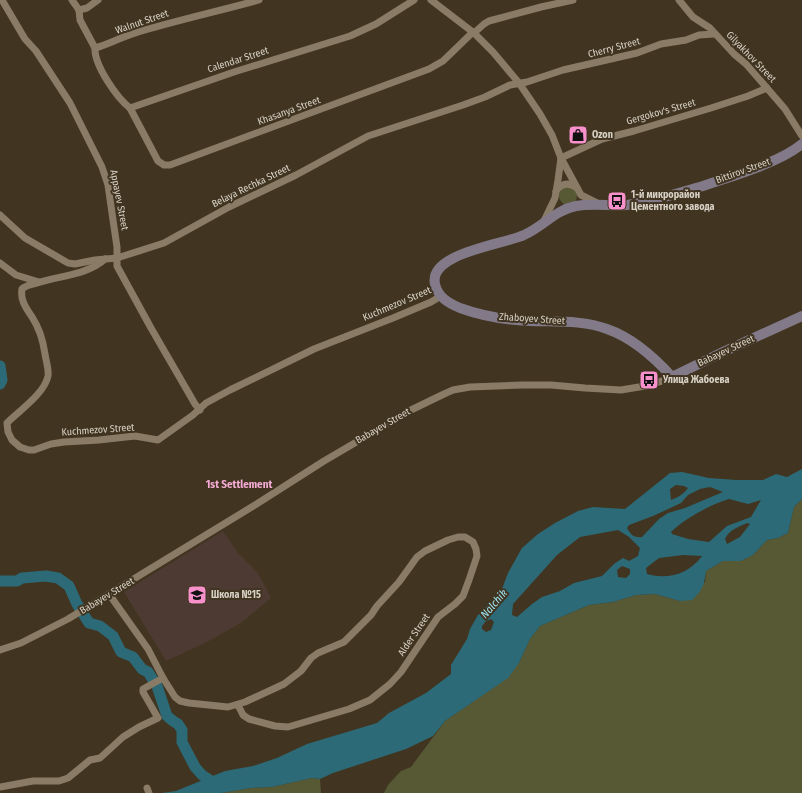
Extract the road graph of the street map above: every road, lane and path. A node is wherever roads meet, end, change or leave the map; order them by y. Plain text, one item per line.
1 (2, 0) edge
2 (72, 0) edge
3 (98, 0) edge
4 (259, 0) edge
5 (414, 0) edge
6 (431, 0) edge
7 (573, 0) edge
8 (679, 0) edge
9 (78, 10) junction
10 (473, 33) junction
11 (714, 34) junction
12 (95, 48) junction
13 (519, 83) junction
14 (767, 88) junction
15 (130, 108) junction
16 (802, 136) edge
17 (802, 144) edge
18 (561, 158) junction
19 (579, 191) junction
20 (555, 195) junction
21 (604, 206) junction
22 (573, 207) junction
23 (0, 214) edge
24 (543, 223) junction
25 (117, 258) junction
26 (106, 259) junction
27 (0, 263) edge
28 (39, 282) junction
29 (441, 296) junction
30 (802, 316) edge
31 (672, 377) junction
32 (200, 410) junction
33 (109, 594) junction
34 (0, 650) edge
35 (161, 679) junction
36 (238, 705) junction
37 (0, 787) edge

1 - 25 street, Appayev Street
2 - 9 street
3 - 9 street
4 - 12 street, Walnut Street
5 - 15 street, Calendar Street
6 - 10 street
7 - 10 street, Khasanya Street
8 - 11 street, Gilyakhov Street
9 - 12 street
10 - 13 street
10 - 15 street, Khasanya Street
11 - 13 street, Cherry Street
11 - 14 street, Gilyakhov Street
12 - 15 street
13 - 18 street
13 - 25 street, Belaya Rechka Street
14 - 16 street, Gilyakhov Street
14 - 18 street, Gergokov's Street
17 - 21 street, Bittirov Street
18 - 19 street
18 - 20 street
19 - 20 street
19 - 21 street
19 - 22 street
20 - 22 street
20 - 24 street
21 - 22 street, Bittirov Street
22 - 24 street, Bittirov Street
23 - 26 street, Belaya Rechka Street
24 - 29 street
25 - 26 street, Belaya Rechka Street
25 - 32 street, Appayev Street
26 - 28 street, Kuchmezov Street
27 - 28 street
28 - 32 street, Kuchmezov Street
29 - 31 street, Zhaboyev Street
29 - 32 street, Kuchmezov Street
30 - 31 street, Babayev Street
31 - 33 street, Babayev Street
33 - 34 street, Babayev Street
33 - 35 street, Alder Street
35 - 36 street, Alder Street
35 - 37 street
36 - 36 street, Alder Street

